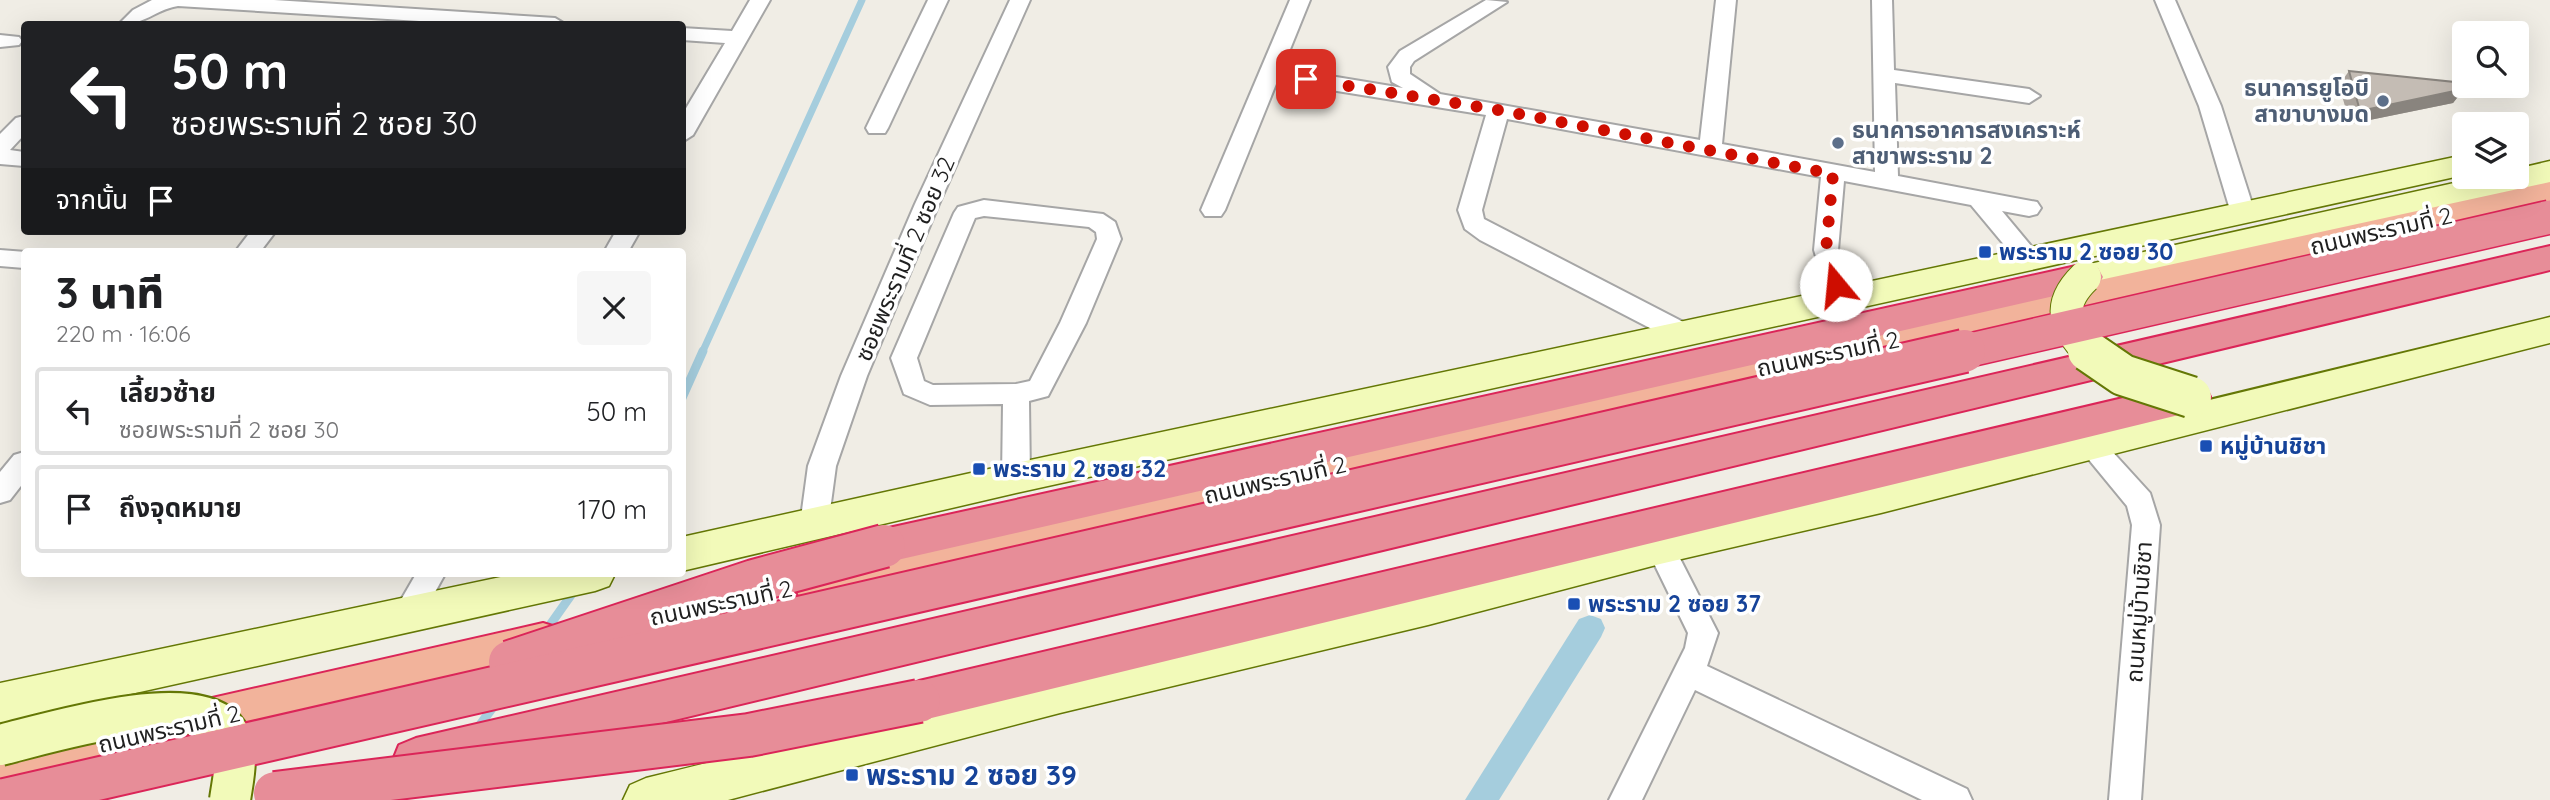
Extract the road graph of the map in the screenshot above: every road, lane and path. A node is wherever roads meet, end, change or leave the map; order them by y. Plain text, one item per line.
1 (178, 0) edge
2 (197, 0) edge
3 (760, 0) edge
4 (937, 0) edge
5 (1020, 0) edge
6 (1300, 0) edge
7 (1726, 0) edge
8 (1882, 0) edge
9 (2165, 0) edge
10 (1497, 2) dead end
11 (444, 13) edge
12 (132, 21) edge
13 (525, 21) edge
14 (686, 34) edge
15 (738, 38) junction
16 (1884, 75) junction
17 (1306, 79) dead end
18 (2029, 96) dead end
19 (1438, 100) junction
20 (1498, 110) junction
21 (686, 122) edge
22 (21, 126) edge
23 (877, 128) dead end
24 (0, 146) edge
25 (2550, 146) edge
26 (2529, 150) edge
27 (1710, 151) junction
28 (0, 157) edge
29 (21, 159) edge
30 (2452, 167) edge
31 (2550, 172) edge
32 (1833, 174) junction
33 (1887, 183) junction
34 (2550, 193) edge
35 (1978, 198) junction
36 (2029, 208) dead end
37 (1213, 210) dead end
38 (2244, 213) junction
39 (2550, 217) edge
40 (0, 258) edge
41 (2030, 258) junction
42 (2550, 258) edge
43 (21, 260) edge
44 (2550, 269) edge
45 (2085, 277) junction
46 (1841, 299) junction
47 (2550, 309) edge
48 (2550, 330) edge
49 (1682, 333) junction
50 (1016, 394) junction
51 (2191, 397) junction
52 (2089, 444) junction
53 (21, 467) edge
54 (1016, 478) junction
55 (0, 492) edge
56 (814, 525) junction
57 (1660, 547) junction
58 (686, 553) edge
59 (429, 577) edge
60 (581, 577) edge
61 (410, 612) junction
62 (1688, 672) junction
63 (0, 703) edge
64 (285, 736) junction
65 (0, 745) edge
66 (0, 768) edge
67 (275, 798) edge
68 (651, 799) edge
69 (5, 800) edge
70 (230, 800) edge
71 (1625, 800) edge
72 (1956, 800) edge
73 (2125, 800) edge

1 - 2 street
1 - 12 street
2 - 11 street
3 - 15 street
4 - 23 street
5 - 56 street, ซอยพระรามที่ 2 ซอย 32
6 - 37 street
7 - 27 street
8 - 16 street
9 - 38 street
10 - 19 street
11 - 13 street
14 - 15 street
15 - 21 street
16 - 18 street
16 - 33 street
17 - 19 street
19 - 20 street
20 - 27 street
20 - 49 street
22 - 24 street
25 - 26 main road
27 - 32 street
28 - 29 street
30 - 38 main road, ถนนพระรามที่ 2
31 - 45 main road
32 - 33 street
32 - 46 street
33 - 35 street
34 - 66 highway, ถนนพระรามที่ 2
35 - 36 street
35 - 41 street
38 - 41 main road, ถนนพระรามที่ 2
39 - 64 highway, bridge
40 - 43 street
41 - 46 main road, ถนนพระรามที่ 2
42 - 67 highway, bridge
44 - 67 highway, bridge
45 - 51 main road, bridge
45 - 64 highway, bridge
46 - 49 main road, ถนนพระรามที่ 2
47 - 51 main road
48 - 52 main road
49 - 54 main road, ถนนพระรามที่ 2
50 - 50 street
50 - 54 street
51 - 67 highway, bridge
52 - 57 main road
52 - 73 street, ถนนหมู่บ้านชิชา
53 - 55 street
54 - 56 main road, ถนนพระรามที่ 2
56 - 58 main road, ถนนพระรามที่ 2
57 - 62 street
57 - 68 main road
59 - 61 street
60 - 61 main road
61 - 63 main road
62 - 71 street
62 - 72 street
64 - 69 highway, bridge
65 - 70 main road, bridge

